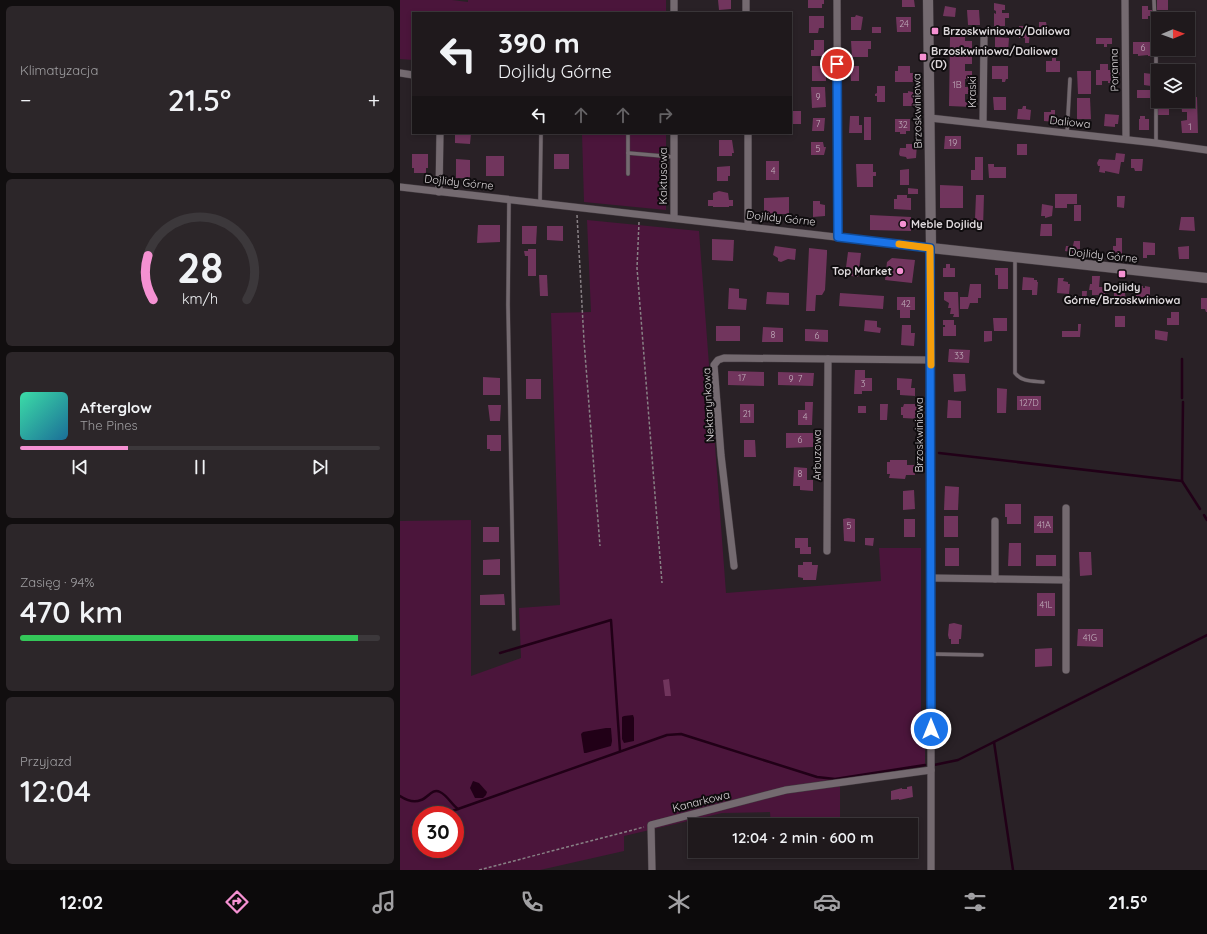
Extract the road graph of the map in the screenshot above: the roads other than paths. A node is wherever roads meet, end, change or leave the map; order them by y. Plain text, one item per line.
1 (674, 0) edge
2 (746, 0) edge
3 (837, 0) edge
4 (928, 0) edge
5 (1125, 0) edge
6 (1154, 0) edge
7 (674, 12) edge
8 (746, 12) edge
9 (984, 37) dead end
10 (400, 73) edge
11 (412, 75) edge
12 (1070, 79) dead end
13 (930, 118) junction
14 (983, 123) junction
15 (1067, 133) junction
16 (440, 134) edge
17 (541, 134) edge
18 (628, 134) edge
19 (674, 134) edge
20 (748, 134) edge
21 (1126, 139) junction
22 (1156, 143) junction
23 (1207, 150) edge
24 (628, 152) junction
25 (674, 157) junction
26 (628, 174) dead end
27 (400, 187) edge
28 (439, 192) junction
29 (509, 200) junction
30 (540, 203) junction
31 (674, 218) junction
32 (748, 227) junction
33 (838, 237) junction
34 (930, 248) junction
35 (1015, 257) junction
36 (1207, 278) edge
37 (828, 359) junction
38 (931, 360) junction
39 (1043, 382) dead end
40 (1066, 508) dead end
41 (995, 521) dead end
42 (827, 551) dead end
43 (734, 566) dead end
44 (931, 578) junction
45 (995, 579) junction
46 (1066, 580) junction
47 (514, 629) dead end
48 (931, 654) junction
49 (982, 655) dead end
50 (1066, 670) dead end
51 (932, 770) junction
52 (652, 870) edge
53 (931, 870) edge

1 - 7 street
2 - 8 street
3 - 33 street
4 - 13 street, Brzoskwiniowa
5 - 21 street, Poranna
6 - 22 lane
9 - 14 street, Kraski
10 - 11 street
12 - 15 lane
13 - 14 street, Daliowa
13 - 34 street, Brzoskwiniowa
14 - 15 street, Daliowa
15 - 21 street, Daliowa
16 - 28 street
17 - 30 lane
18 - 24 lane
19 - 25 street, Kaktusowa
20 - 32 street
21 - 22 street, Daliowa
22 - 23 street, Daliowa
24 - 25 lane
24 - 26 lane
25 - 31 street, Kaktusowa
27 - 28 street, Dojlidy Górne
28 - 29 street, Dojlidy Górne
29 - 30 street, Dojlidy Górne
29 - 47 lane
30 - 31 street, Dojlidy Górne
31 - 32 street, Dojlidy Górne
32 - 33 street, Dojlidy Górne
33 - 34 street, Dojlidy Górne
34 - 35 street, Dojlidy Górne
34 - 38 street, Brzoskwiniowa
35 - 36 street, Dojlidy Górne
35 - 39 lane
37 - 38 street, Nektarynkowa
37 - 42 street, Arbuzowa
37 - 43 street, Nektarynkowa
38 - 44 street, Brzoskwiniowa
40 - 46 street
41 - 45 street
44 - 45 street
44 - 48 street, Brzoskwiniowa
45 - 46 street
46 - 50 street
48 - 49 lane
48 - 51 street, Brzoskwiniowa
51 - 52 street, Kanarkowa
51 - 53 street, Brzoskwiniowa

